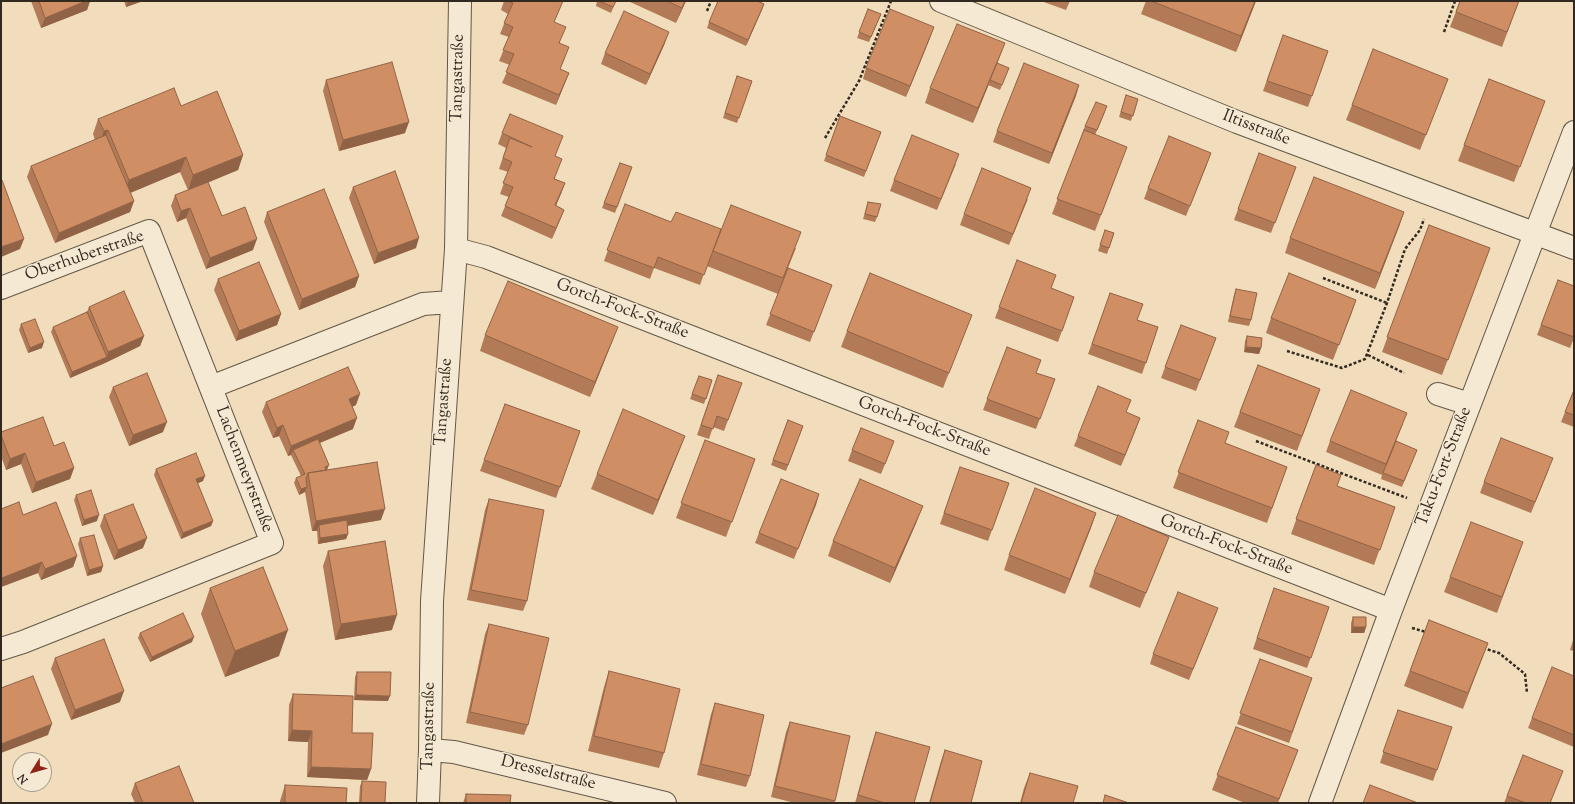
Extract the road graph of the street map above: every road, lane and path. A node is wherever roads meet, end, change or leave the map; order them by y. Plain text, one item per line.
1 (460, 1) edge
2 (711, 1) edge
3 (891, 1) edge
4 (940, 1) edge
5 (1455, 1) edge
6 (707, 11) dead end
7 (1444, 32) dead end
8 (1574, 132) edge
9 (825, 138) dead end
10 (1433, 196) junction
11 (1534, 234) junction
12 (1574, 248) edge
13 (456, 249) junction
14 (1323, 278) dead end
15 (1, 288) edge
16 (451, 302) junction
17 (1387, 303) junction
18 (1287, 351) dead end
19 (1368, 355) junction
20 (1404, 373) dead end
21 (211, 387) junction
22 (1438, 394) dead end
23 (1470, 404) junction
24 (1256, 441) dead end
25 (1430, 506) junction
26 (1389, 615) junction
27 (1429, 633) edge
28 (1480, 647) edge
29 (1, 649) edge
30 (1527, 693) dead end
31 (430, 750) junction
32 (428, 803) edge
33 (666, 803) edge
34 (1320, 803) edge

1 - 13 street, Tangastraße
2 - 6 path
3 - 9 path
4 - 10 street, Iltisstraße
5 - 7 path
8 - 11 street, Taku-Fort-Straße
10 - 11 street, Iltisstraße
10 - 17 path
11 - 12 street, Iltisstraße
11 - 23 street, Taku-Fort-Straße
13 - 16 street, Tangastraße
13 - 26 street, Gorch-Fock-Straße
14 - 17 path
15 - 21 street, Oberhuberstraße
16 - 21 street, Lachenmeyrstraße
16 - 31 street, Tangastraße
17 - 19 path
18 - 19 path
19 - 20 path
21 - 29 street, Lachenmeyrstraße
22 - 23 street
23 - 25 street, Taku-Fort-Straße
24 - 25 path
25 - 26 street, Taku-Fort-Straße
26 - 27 path
26 - 34 street, Taku-Fort-Straße
28 - 30 path
31 - 32 street, Tangastraße
31 - 33 street, Dresselstraße

